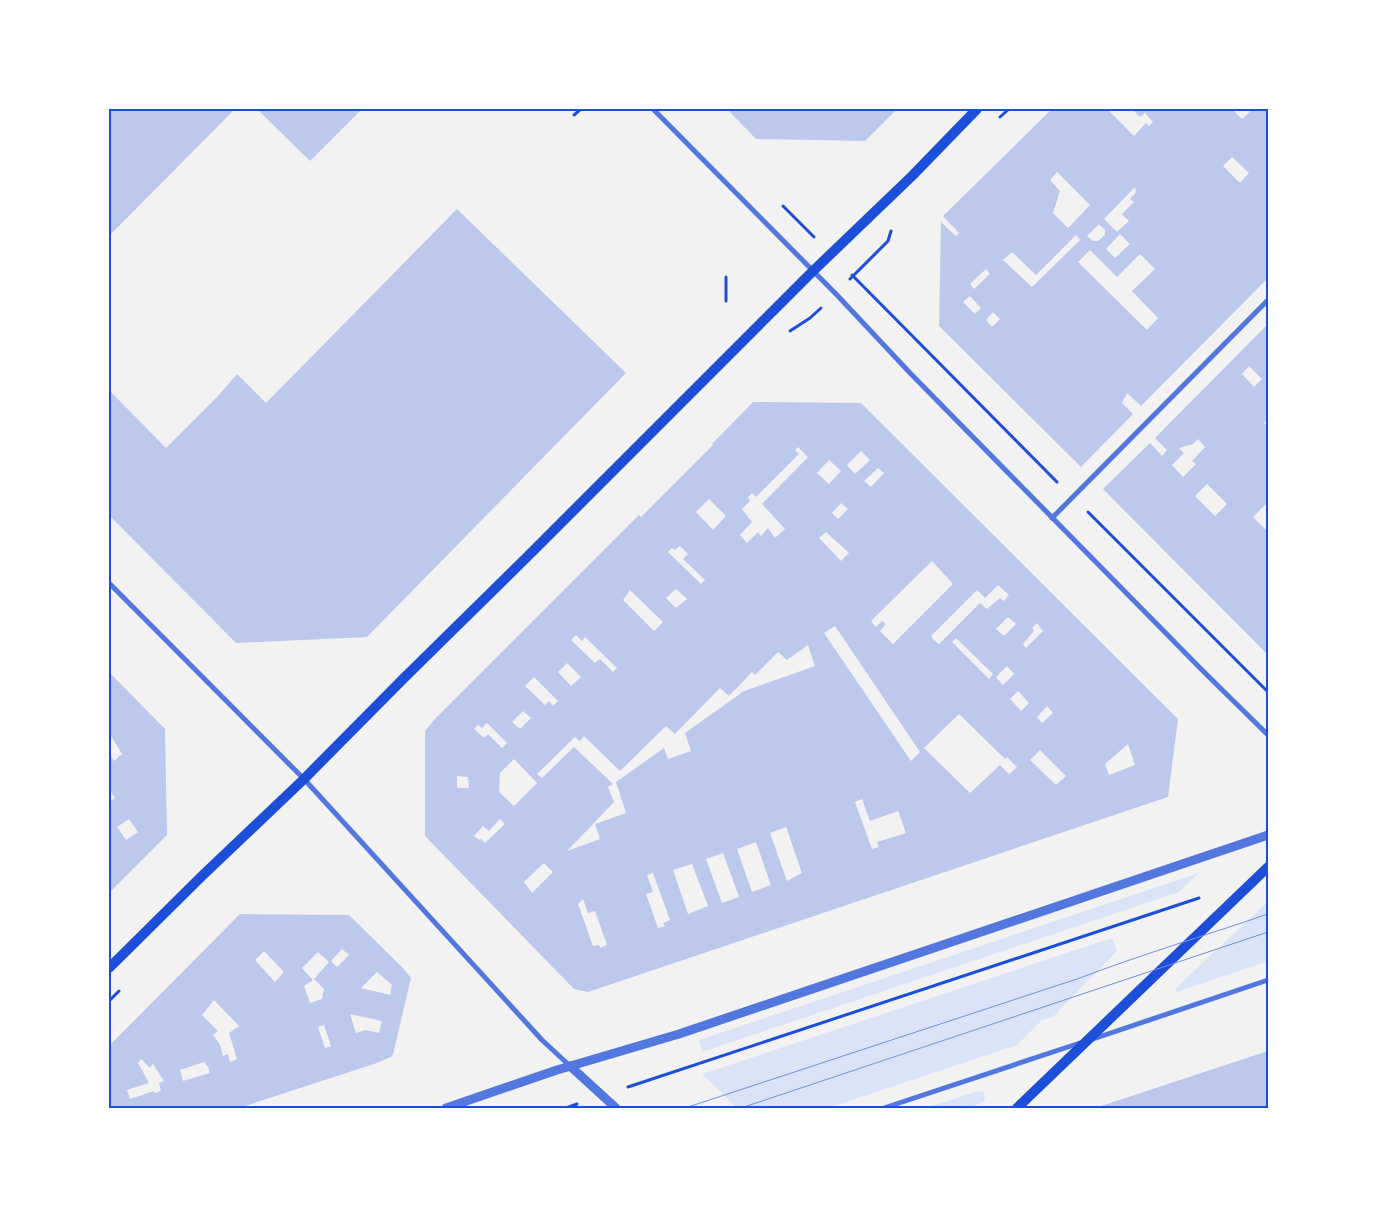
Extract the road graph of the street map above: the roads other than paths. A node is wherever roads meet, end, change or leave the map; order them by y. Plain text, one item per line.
1 (653, 109) edge
2 (977, 109) edge
3 (813, 271) junction
4 (1268, 300) edge
5 (1052, 518) junction
6 (109, 582) edge
7 (1268, 735) edge
8 (304, 779) junction
9 (1268, 836) edge
10 (1268, 868) edge
11 (109, 968) edge
12 (1268, 980) edge
13 (1088, 1040) junction
14 (570, 1066) junction
15 (446, 1108) edge
16 (616, 1108) edge
17 (884, 1108) edge
18 (1016, 1108) edge

1 - 3 street
2 - 3 main road
3 - 5 street
3 - 8 main road
4 - 5 street
5 - 7 street
6 - 8 street
8 - 11 main road
8 - 14 street
9 - 14 street
10 - 13 main road
12 - 13 street
13 - 17 street
13 - 18 main road
14 - 15 street
14 - 16 street

